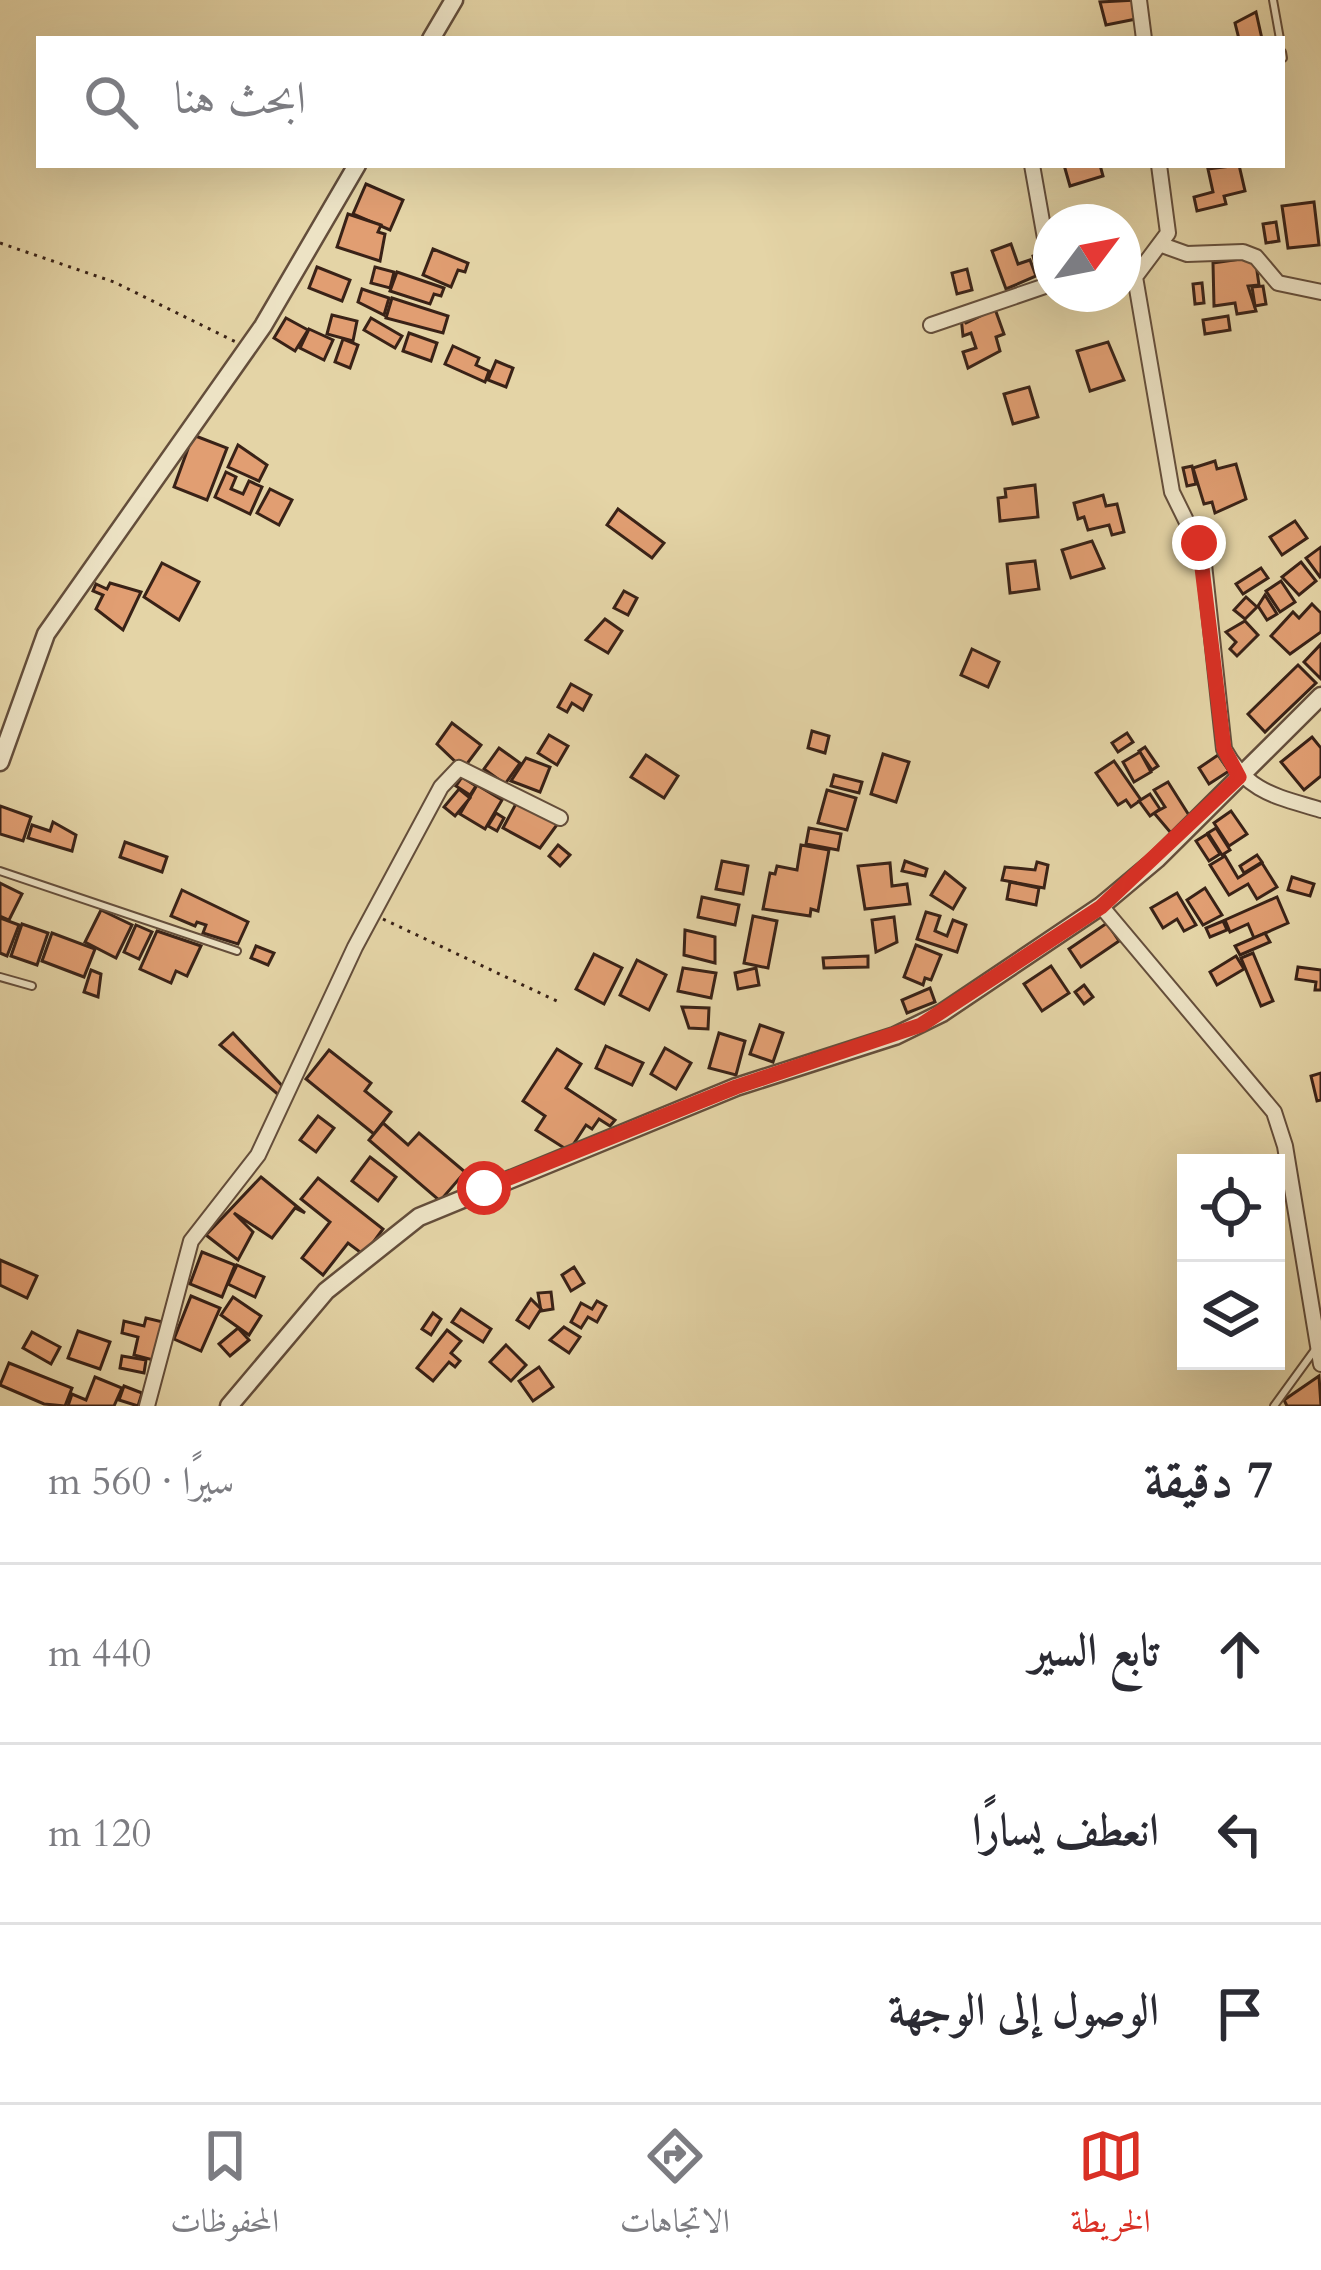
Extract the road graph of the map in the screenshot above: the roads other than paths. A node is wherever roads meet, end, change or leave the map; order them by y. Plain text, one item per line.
1 (454, 0) edge
2 (1138, 0) edge
3 (1273, 0) edge
4 (433, 36) edge
5 (1144, 36) edge
6 (1279, 36) edge
7 (355, 168) edge
8 (1033, 168) edge
9 (1160, 168) edge
10 (1039, 204) edge
11 (1162, 245) junction
12 (1141, 261) edge
13 (1033, 290) edge
14 (1321, 292) edge
15 (1138, 312) edge
16 (931, 325) dead end
17 (1321, 696) edge
18 (0, 762) edge
19 (1239, 777) junction
20 (1321, 810) edge
21 (560, 818) dead end
22 (0, 871) edge
23 (1101, 907) junction
24 (237, 951) dead end
25 (0, 977) edge
26 (32, 986) dead end
27 (1318, 1356) edge
28 (147, 1406) edge
29 (229, 1406) edge
30 (1274, 1406) edge

1 - 4 street
2 - 5 street
3 - 6 lane
7 - 18 street
8 - 10 street
9 - 11 street
11 - 12 street
11 - 14 street
13 - 16 street
15 - 19 street
17 - 19 street
19 - 20 street
19 - 23 street
21 - 28 street
22 - 24 lane
23 - 27 street
23 - 29 street
25 - 26 lane
27 - 30 lane

